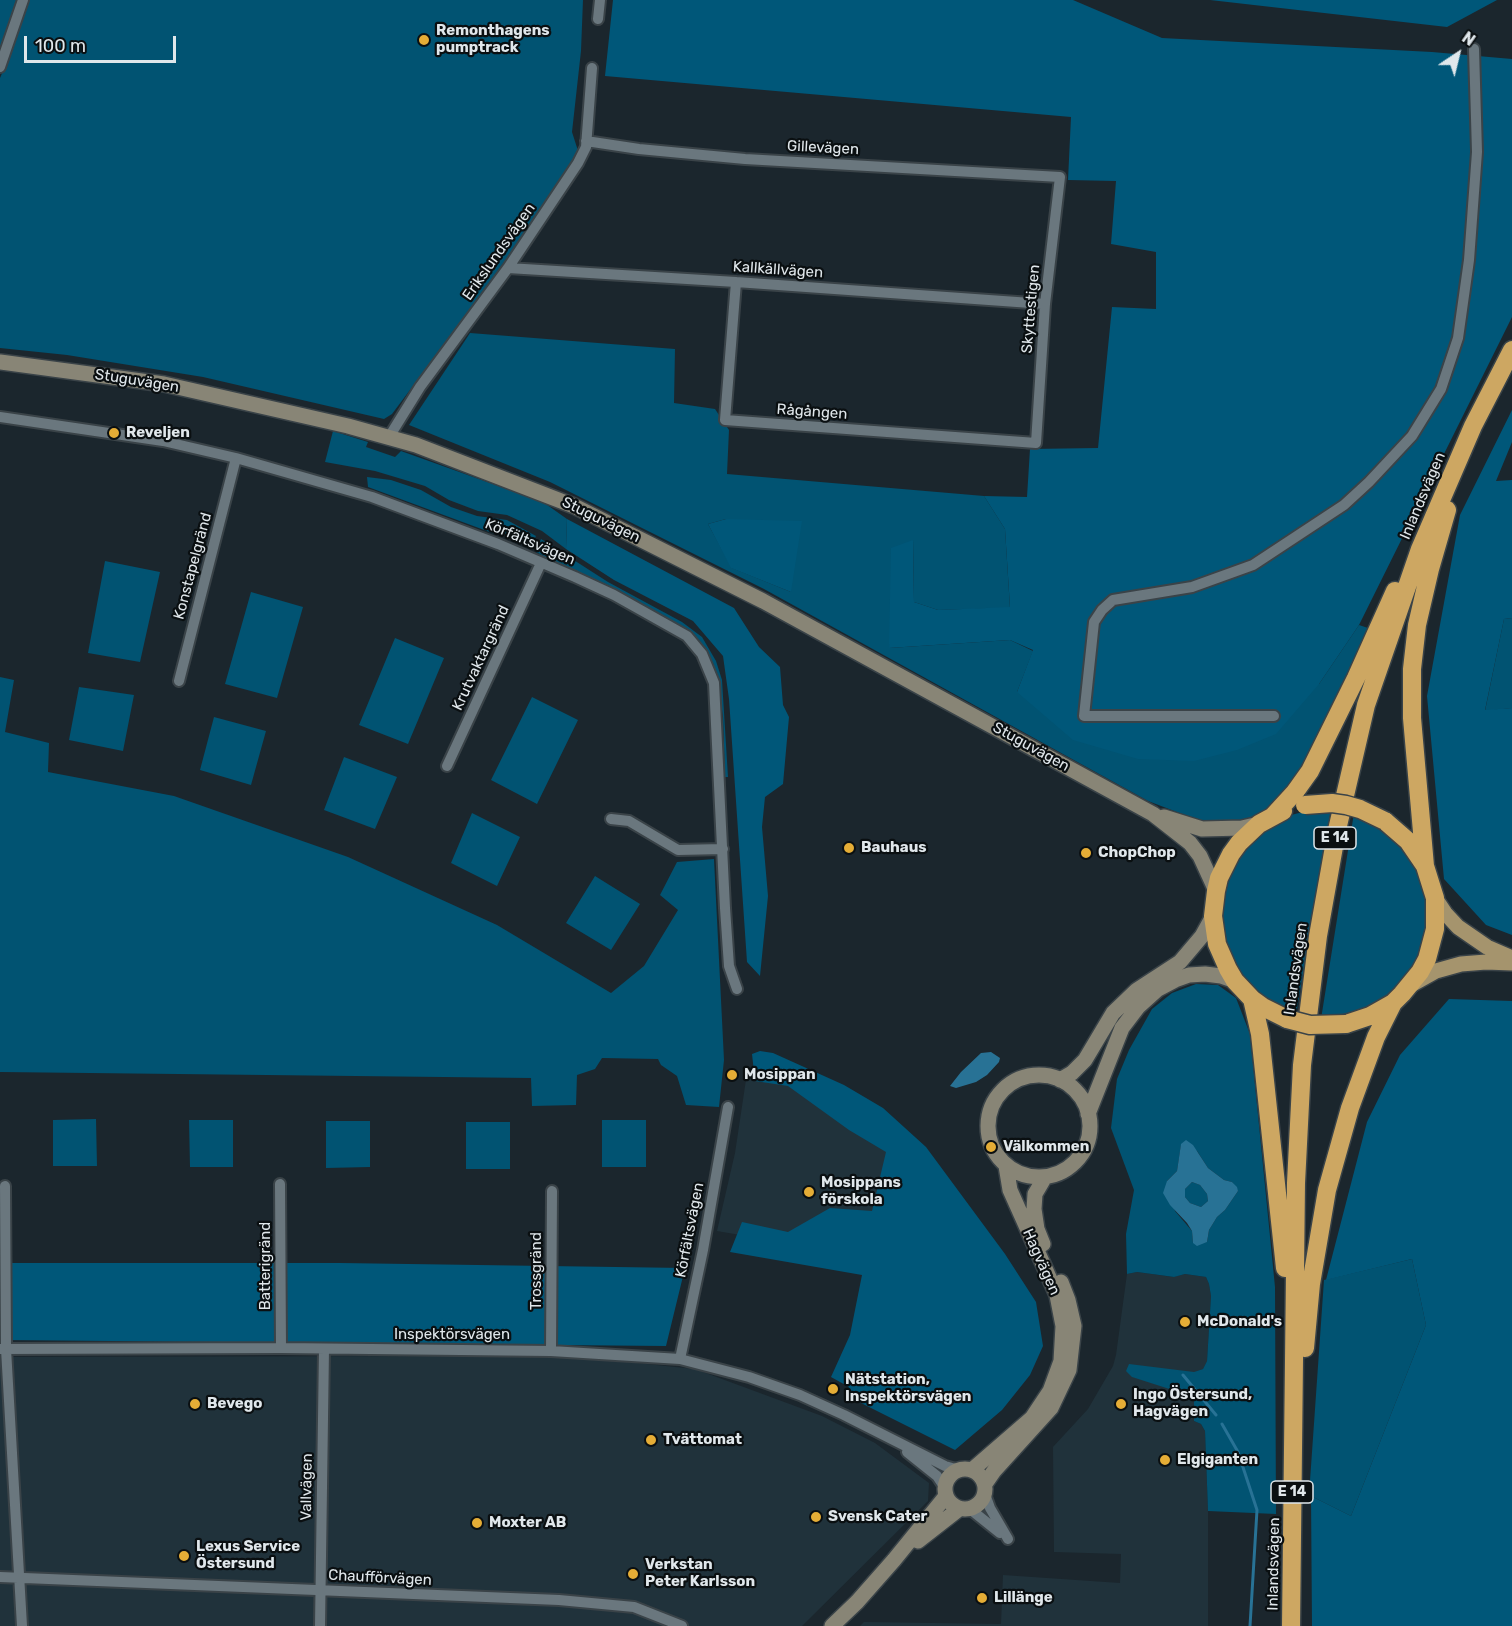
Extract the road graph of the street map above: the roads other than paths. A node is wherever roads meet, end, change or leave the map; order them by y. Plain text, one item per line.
1 (23, 0) edge
2 (600, 0) edge
3 (598, 20) dead end
4 (1474, 49) dead end
5 (0, 67) edge
6 (592, 68) dead end
7 (586, 141) junction
8 (1060, 177) joint
9 (508, 268) junction
10 (736, 282) junction
11 (1045, 304) junction
12 (1512, 350) edge
13 (0, 362) edge
14 (1512, 372) edge
15 (0, 417) edge
16 (388, 437) junction
17 (1036, 443) joint
18 (236, 458) junction
19 (1453, 471) junction
20 (1451, 497) junction
21 (541, 563) junction
22 (179, 681) dead end
23 (1274, 716) dead end
24 (447, 766) dead end
25 (1152, 814) junction
26 (611, 819) dead end
27 (1266, 820) junction
28 (723, 849) junction
29 (1425, 866) junction
30 (1216, 891) junction
31 (1435, 898) junction
32 (1213, 916) junction
33 (1512, 958) edge
34 (1512, 963) edge
35 (1235, 981) junction
36 (1411, 985) junction
37 (737, 989) dead end
38 (1252, 999) junction
39 (1393, 1003) junction
40 (1060, 1080) junction
41 (728, 1107) dead end
42 (1088, 1114) junction
43 (1006, 1166) junction
44 (1045, 1177) junction
45 (280, 1184) dead end
46 (5, 1186) dead end
47 (552, 1191) dead end
48 (281, 1348) junction
49 (3, 1349) edge
50 (324, 1349) junction
51 (551, 1351) junction
52 (680, 1359) junction
53 (1299, 1365) junction
54 (887, 1438) junction
55 (965, 1470) junction
56 (985, 1490) junction
57 (946, 1492) junction
58 (965, 1509) junction
59 (894, 1560) junction
60 (0, 1577) edge
61 (19, 1578) junction
62 (320, 1589) junction
63 (22, 1626) edge
64 (320, 1626) edge
65 (682, 1626) edge
66 (832, 1626) edge
67 (1291, 1626) edge
68 (1300, 1626) edge

1 - 5 street
2 - 3 street
4 - 23 street
6 - 7 street, Erikslundsvägen
7 - 8 street, Gillevägen
7 - 9 street, Erikslundsvägen
8 - 11 street, Skyttestigen
9 - 10 street, Kallkällvägen
9 - 16 street, Erikslundsvägen
10 - 11 street, Kallkällvägen
10 - 17 street, Rågången
11 - 17 street, Skyttestigen
12 - 19 highway, Inlandsvägen / E 14
13 - 16 street, Stuguvägen
14 - 20 highway, Inlandsvägen / E 14
15 - 18 street, Körfältsvägen
16 - 25 street, Stuguvägen
18 - 21 street, Körfältsvägen
18 - 22 street, Konstapelgränd
19 - 27 highway
19 - 53 highway, Inlandsvägen / E 14
20 - 29 highway
20 - 53 highway, Inlandsvägen / E 14
21 - 24 street, Krutvaktargränd
21 - 28 street, Körfältsvägen
25 - 27 street, Stuguvägen
25 - 30 street, Stuguvägen
26 - 28 street
27 - 29 highway, bridge
27 - 30 highway
28 - 37 street, Körfältsvägen
29 - 31 highway
30 - 32 highway
31 - 33 main road
31 - 36 highway
32 - 35 highway
32 - 40 street
34 - 36 main road
35 - 38 highway
35 - 42 street
36 - 39 highway
38 - 39 highway, bridge
38 - 53 highway
39 - 53 highway
40 - 42 street
40 - 43 street
41 - 52 street, Körfältsvägen
42 - 44 street
43 - 44 street
43 - 55 street, Hagvägen
44 - 56 street, Hagvägen
45 - 48 street, Batterigränd
46 - 49 street
47 - 51 street, Trossgränd
48 - 49 street, Inspektörsvägen
48 - 50 street, Inspektörsvägen
49 - 61 street
50 - 51 street, Inspektörsvägen
50 - 62 street, Vallvägen
51 - 52 street, Inspektörsvägen
52 - 54 street, Inspektörsvägen
53 - 67 highway, Inlandsvägen / E 14
53 - 68 highway, Inlandsvägen / E 14
54 - 55 street, Inspektörsvägen
54 - 57 street, Inspektörsvägen
55 - 56 street
55 - 57 street
56 - 58 street
56 - 58 street
57 - 58 street
57 - 59 street
58 - 59 street
59 - 66 street
60 - 61 street, Chaufförvägen
61 - 62 street, Chaufförvägen
61 - 63 street
62 - 64 street, Vallvägen
62 - 65 street, Chaufförvägen

